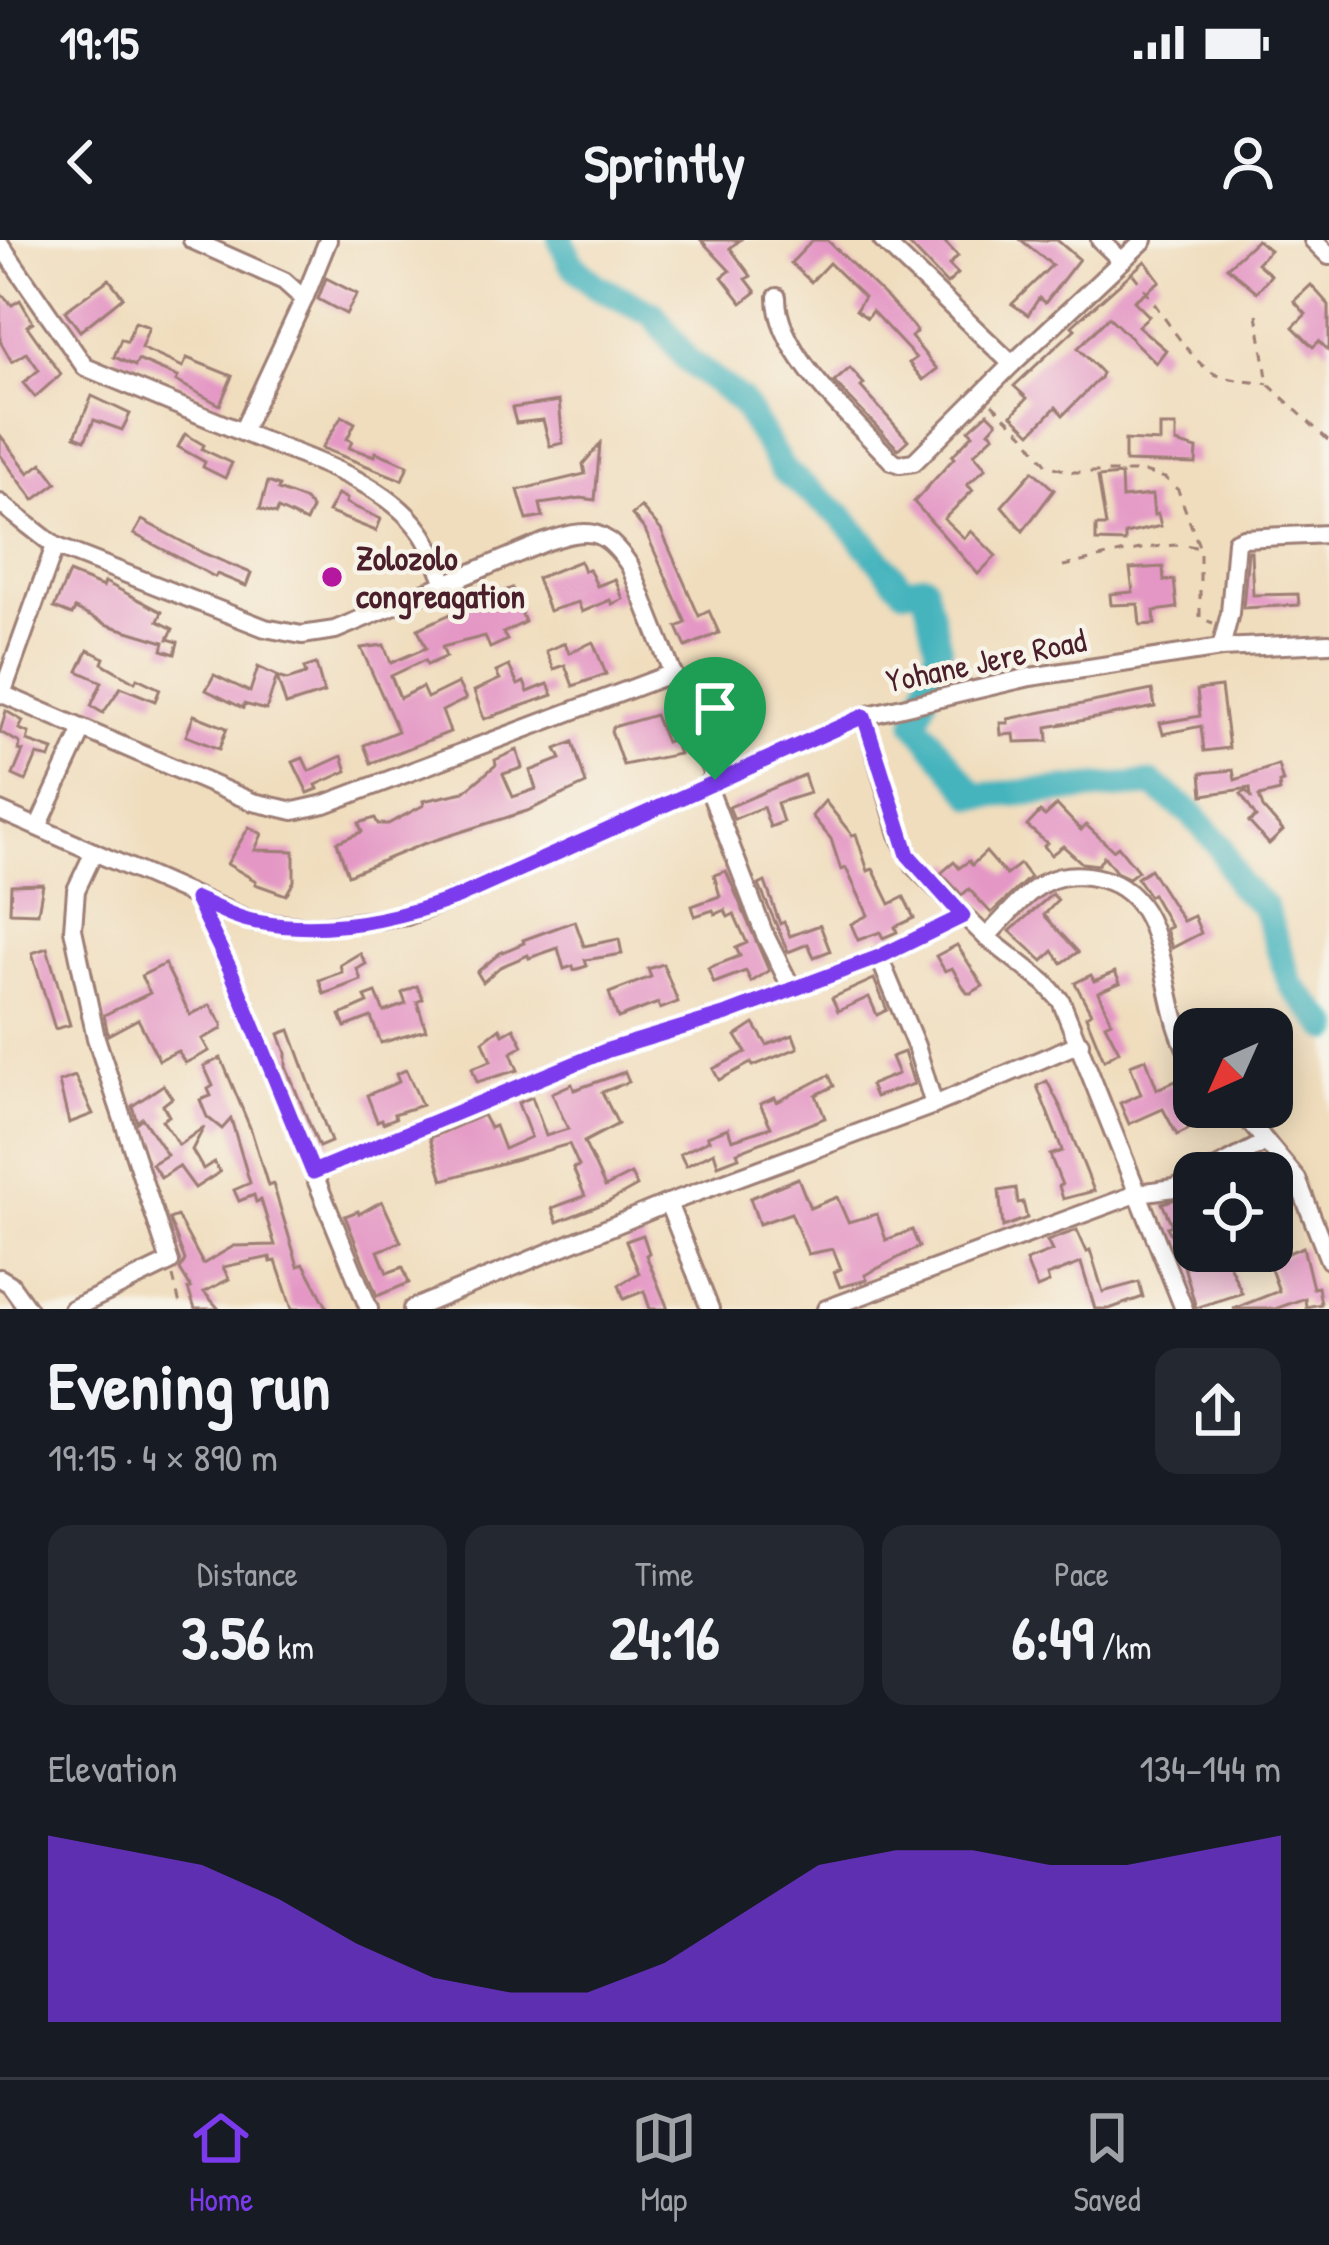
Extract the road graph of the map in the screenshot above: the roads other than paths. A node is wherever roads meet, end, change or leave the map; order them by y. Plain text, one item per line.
1 (192, 240) edge
2 (328, 240) edge
3 (882, 240) edge
4 (1100, 240) edge
5 (1144, 240) edge
6 (1312, 240) edge
7 (0, 244) edge
8 (1329, 256) edge
9 (1122, 261) junction
10 (777, 297) dead end
11 (304, 299) junction
12 (1012, 364) junction
13 (242, 432) junction
14 (0, 503) edge
15 (1329, 534) edge
16 (55, 546) junction
17 (445, 583) junction
18 (1329, 643) edge
19 (1221, 648) junction
20 (674, 673) junction
21 (1, 693) edge
22 (864, 716) junction
23 (83, 729) junction
24 (711, 782) junction
25 (0, 812) edge
26 (38, 827) junction
27 (94, 852) junction
28 (196, 899) junction
29 (963, 916) junction
30 (986, 937) junction
31 (879, 957) junction
32 (792, 989) junction
33 (1173, 1008) edge
34 (1080, 1043) junction
35 (934, 1105) junction
36 (1254, 1128) edge
37 (1266, 1142) junction
38 (1247, 1152) edge
39 (313, 1172) junction
40 (1173, 1188) edge
41 (1138, 1193) junction
42 (668, 1203) junction
43 (1329, 1260) edge
44 (0, 1278) edge
45 (28, 1309) edge
46 (72, 1309) edge
47 (369, 1309) edge
48 (412, 1309) edge
49 (710, 1309) edge
50 (826, 1309) edge
51 (1184, 1309) edge

1 - 11 street
2 - 11 street
3 - 12 street
4 - 9 street
5 - 9 street
6 - 8 street
7 - 13 street
9 - 12 street
10 - 12 street
11 - 13 street
13 - 17 street
14 - 16 street
15 - 19 street
16 - 17 street
16 - 21 street
17 - 20 street
18 - 19 street, Yohane Jere Road
19 - 22 street, Yohane Jere Road
20 - 23 street
20 - 24 street
21 - 23 street
22 - 24 street, Yohane Jere Road
22 - 29 street
23 - 26 street
24 - 28 street, Yohane Jere Road
24 - 32 street
25 - 26 street, Yohane Jere Road
26 - 27 street, Yohane Jere Road
27 - 28 street, Yohane Jere Road
27 - 46 street
28 - 39 street
29 - 30 street
29 - 31 street
30 - 33 street
30 - 34 street
31 - 32 street
31 - 35 street
32 - 39 street
34 - 35 street
34 - 41 street
35 - 42 street
36 - 37 street
37 - 38 street
37 - 43 street
39 - 47 street
40 - 41 street
41 - 50 street
41 - 51 street
42 - 48 street
42 - 49 street
44 - 45 street

